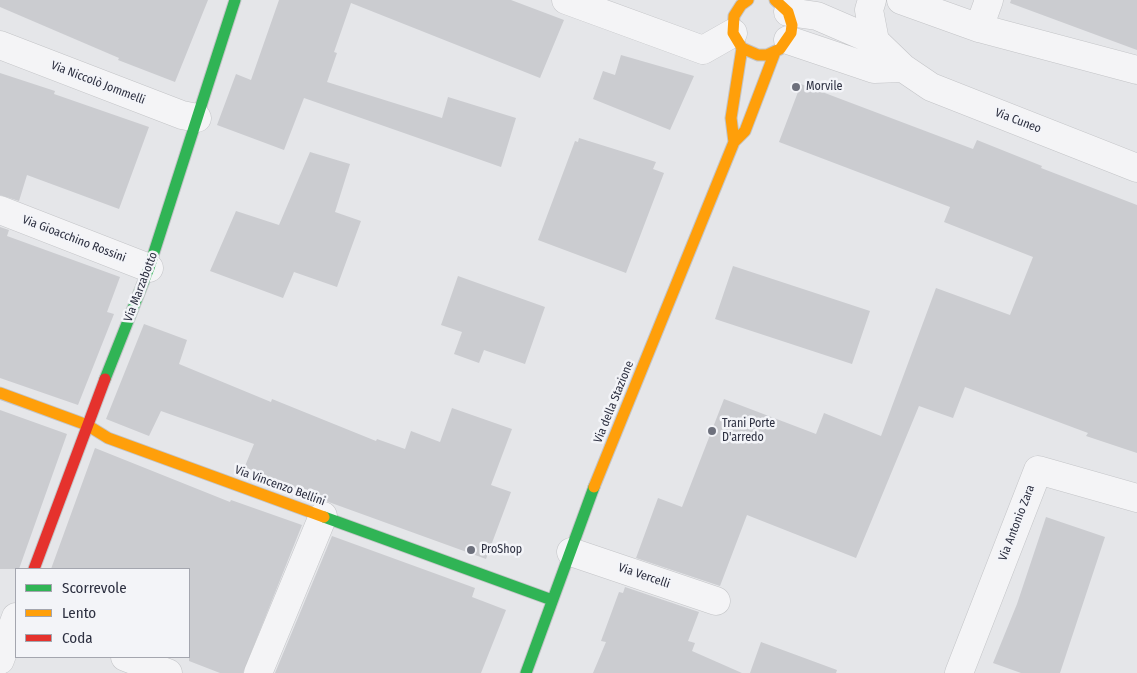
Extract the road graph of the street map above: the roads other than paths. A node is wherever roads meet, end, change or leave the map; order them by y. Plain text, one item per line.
1 (235, 0) edge
2 (566, 0) edge
3 (872, 0) edge
4 (901, 0) edge
5 (989, 0) edge
6 (743, 2) edge
7 (779, 3) edge
8 (979, 28) junction
9 (737, 40) junction
10 (875, 41) junction
11 (0, 45) edge
12 (782, 46) junction
13 (903, 68) junction
14 (1137, 70) edge
15 (197, 118) junction
16 (734, 142) junction
17 (1137, 168) edge
18 (0, 210) edge
19 (149, 268) junction
20 (0, 393) edge
21 (87, 424) junction
22 (1137, 498) edge
23 (323, 516) junction
24 (571, 552) junction
25 (34, 568) edge
26 (552, 600) junction
27 (716, 601) dead end
28 (0, 612) edge
29 (15, 617) edge
30 (15, 620) edge
31 (128, 658) edge
32 (0, 660) edge
33 (168, 673) edge
34 (258, 673) edge
35 (526, 673) edge
36 (959, 673) edge

1 - 15 street, Via Marzabotto
2 - 9 street
3 - 10 street
4 - 8 street
5 - 8 street
6 - 9 street, Via della Stazione
7 - 10 street, Via Cuneo
7 - 12 street, Via della Stazione
8 - 14 street
9 - 12 street
9 - 16 street, Via della Stazione
10 - 13 street, Via Cuneo
11 - 15 street, Via Niccolò Jommelli
12 - 13 street
12 - 16 street, Via della Stazione
13 - 17 street, Via Cuneo
15 - 19 street, Via Marzabotto
16 - 24 street, Via della Stazione
18 - 19 street, Via Gioacchino Rossini
19 - 21 street, Via Marzabotto
20 - 21 street, Via Vincenzo Bellini
21 - 23 street, Via Vincenzo Bellini
21 - 25 street, Via Marzabotto
22 - 36 street, Via Antonio Zara
23 - 26 street, Via Vincenzo Bellini
23 - 34 street
24 - 26 street, Via della Stazione
24 - 27 street, Via Vercelli
26 - 35 street, Via della Stazione
28 - 29 street
30 - 32 street
31 - 33 street

